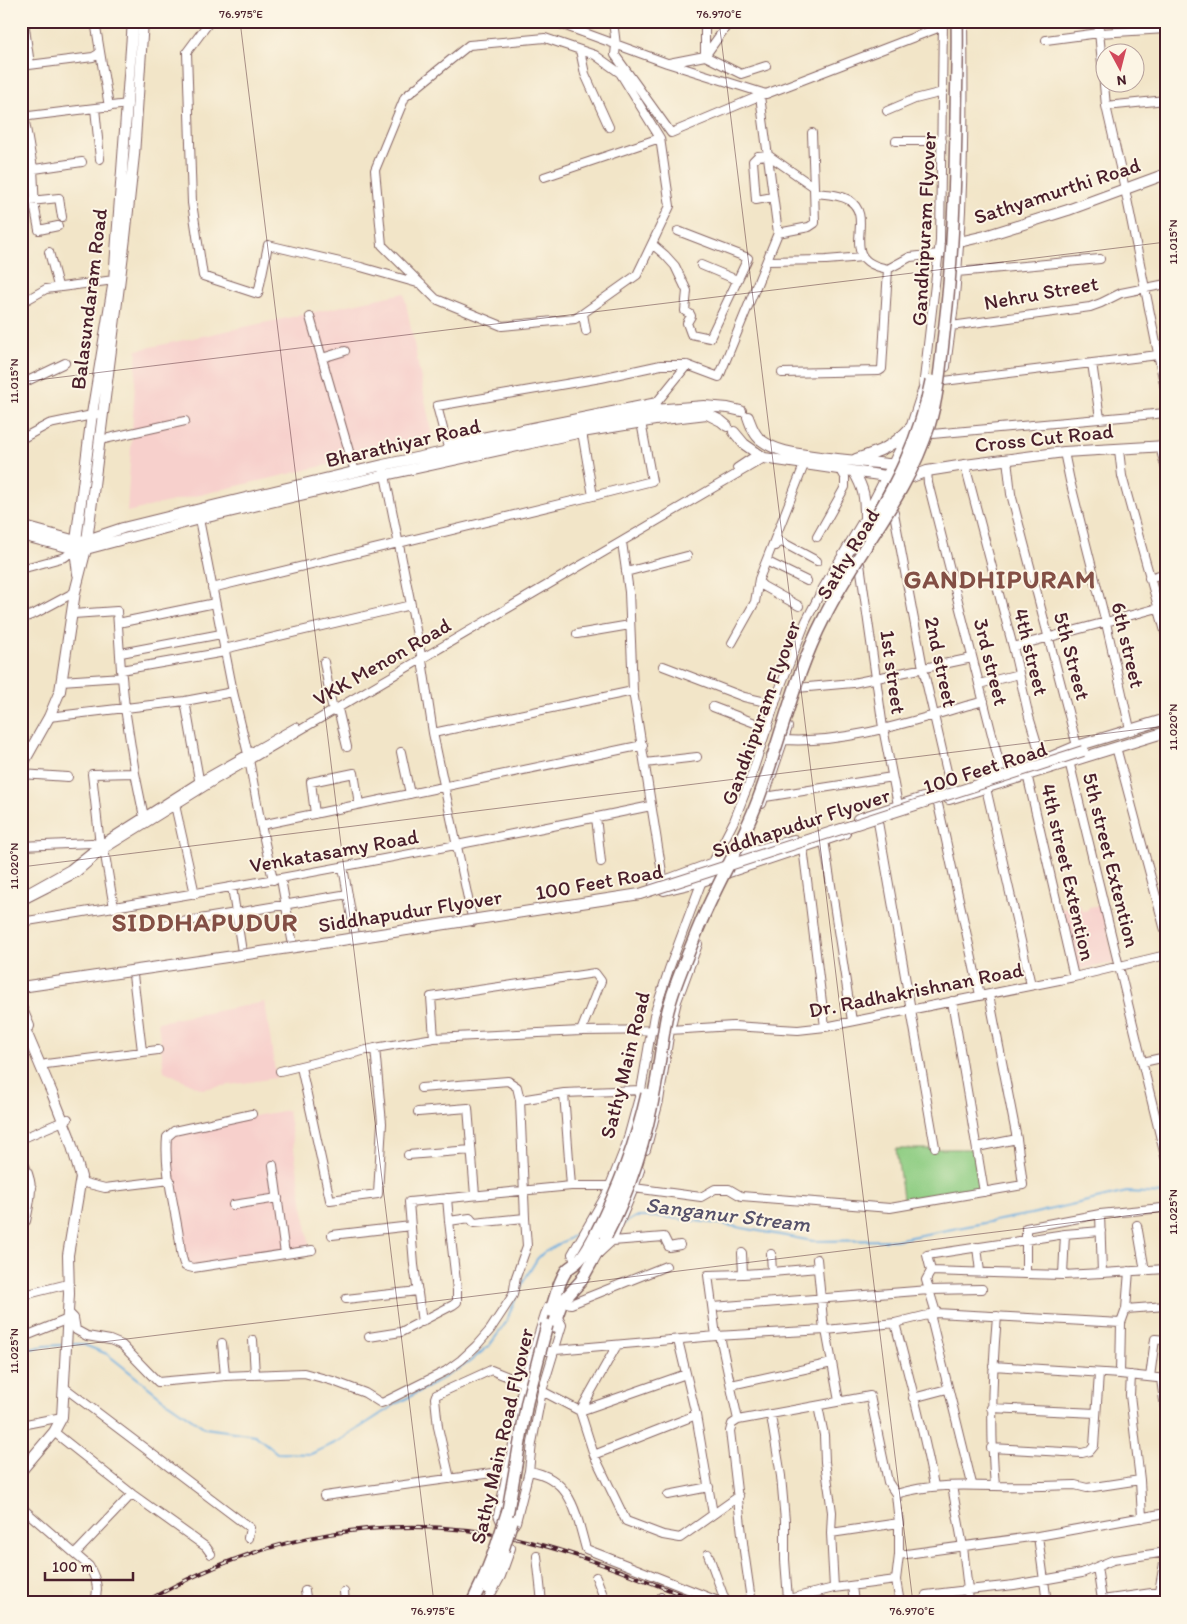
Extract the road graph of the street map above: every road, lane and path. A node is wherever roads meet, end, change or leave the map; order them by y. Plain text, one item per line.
1 (24, 21) edge
2 (95, 21) edge
3 (133, 21) edge
4 (143, 21) edge
5 (210, 21) edge
6 (552, 21) edge
7 (613, 21) edge
8 (704, 21) edge
9 (730, 21) edge
10 (957, 21) edge
11 (963, 21) edge
12 (1098, 21) edge
13 (1144, 21) edge
14 (946, 23) edge
15 (1166, 29) edge
16 (1145, 30) junction
17 (1099, 33) junction
18 (1046, 40) dead end
19 (616, 45) junction
20 (580, 50) junction
21 (100, 53) junction
22 (705, 56) junction
23 (667, 63) junction
24 (30, 65) junction
25 (21, 66) edge
26 (766, 66) dead end
27 (943, 92) junction
28 (763, 95) junction
29 (1166, 100) edge
30 (128, 104) junction
31 (109, 106) junction
32 (1106, 106) junction
33 (95, 108) junction
34 (887, 111) dead end
35 (23, 117) edge
36 (609, 127) dead end
37 (812, 133) dead end
38 (660, 138) junction
39 (942, 141) junction
40 (896, 142) dead end
41 (768, 155) junction
42 (100, 160) dead end
43 (82, 162) dead end
44 (33, 168) junction
45 (21, 171) edge
46 (1166, 174) edge
47 (544, 177) dead end
48 (1125, 189) junction
49 (814, 190) junction
50 (773, 197) junction
51 (35, 200) junction
52 (21, 202) edge
53 (62, 216) dead end
54 (58, 226) dead end
55 (678, 231) dead end
56 (778, 233) junction
57 (959, 242) junction
58 (652, 244) junction
59 (49, 252) dead end
60 (939, 254) junction
61 (862, 257) junction
62 (1100, 259) dead end
63 (767, 261) junction
64 (701, 265) dead end
65 (888, 269) junction
66 (957, 272) junction
67 (114, 280) junction
68 (738, 280) junction
69 (421, 284) junction
70 (1166, 284) edge
71 (58, 286) junction
72 (1145, 288) junction
73 (21, 303) edge
74 (583, 314) junction
75 (310, 317) dead end
76 (951, 326) junction
77 (586, 331) dead end
78 (345, 351) dead end
79 (1158, 355) junction
80 (322, 358) junction
81 (66, 363) dead end
82 (1092, 363) junction
83 (687, 365) junction
84 (782, 373) dead end
85 (944, 381) junction
86 (21, 384) edge
87 (1166, 394) edge
88 (1166, 413) edge
89 (92, 414) junction
90 (104, 414) junction
91 (745, 414) junction
92 (1100, 418) junction
93 (185, 421) dead end
94 (641, 422) junction
95 (910, 428) junction
96 (731, 429) junction
97 (582, 432) junction
98 (932, 434) junction
99 (21, 439) edge
100 (100, 440) junction
101 (1163, 446) edge
102 (1119, 450) junction
103 (1064, 452) junction
104 (761, 456) junction
105 (1007, 459) junction
106 (851, 461) junction
107 (804, 464) junction
108 (892, 464) junction
109 (965, 465) junction
110 (1166, 468) edge
111 (922, 469) junction
112 (384, 470) junction
113 (841, 470) junction
114 (355, 472) junction
115 (854, 472) junction
116 (886, 476) junction
117 (912, 477) junction
118 (593, 496) junction
119 (894, 513) junction
120 (865, 517) junction
121 (199, 519) junction
122 (21, 526) edge
123 (21, 535) edge
124 (817, 537) dead end
125 (399, 542) junction
126 (622, 542) junction
127 (81, 545) junction
128 (848, 546) junction
129 (687, 556) dead end
130 (817, 561) dead end
131 (770, 563) junction
132 (860, 564) junction
133 (21, 569) edge
134 (626, 572) junction
135 (1166, 573) edge
136 (1149, 578) junction
137 (807, 582) dead end
138 (761, 584) junction
139 (212, 588) junction
140 (75, 592) junction
141 (215, 603) junction
142 (410, 604) junction
143 (799, 606) dead end
144 (1158, 608) junction
145 (73, 614) junction
146 (21, 619) edge
147 (118, 623) junction
148 (1106, 623) junction
149 (630, 625) junction
150 (221, 634) junction
151 (577, 634) dead end
152 (1166, 635) edge
153 (1049, 637) junction
154 (732, 643) dead end
155 (1013, 647) junction
156 (225, 651) junction
157 (121, 653) junction
158 (422, 657) junction
159 (972, 658) junction
160 (324, 662) dead end
161 (663, 666) dead end
162 (923, 668) junction
163 (122, 673) junction
164 (1019, 674) junction
165 (877, 679) junction
166 (62, 681) junction
167 (979, 684) junction
168 (797, 688) junction
169 (633, 691) junction
170 (233, 692) junction
171 (185, 701) junction
172 (984, 701) junction
173 (774, 704) junction
174 (713, 707) dead end
175 (125, 708) junction
176 (335, 708) junction
177 (934, 714) junction
178 (50, 717) junction
179 (1165, 724) edge
180 (768, 728) junction
181 (883, 728) junction
182 (1130, 729) junction
183 (433, 733) junction
184 (784, 740) junction
185 (643, 745) junction
186 (347, 747) dead end
187 (1116, 747) junction
188 (1080, 748) junction
189 (401, 752) dead end
190 (249, 757) junction
191 (697, 757) dead end
192 (23, 760) edge
193 (1042, 760) junction
194 (1069, 761) junction
195 (645, 763) junction
196 (135, 773) junction
197 (21, 774) edge
198 (1002, 774) junction
199 (1028, 774) junction
200 (68, 777) dead end
201 (892, 777) junction
202 (200, 785) junction
203 (445, 786) junction
204 (986, 788) junction
205 (951, 789) junction
206 (410, 794) junction
207 (765, 797) junction
208 (937, 798) junction
209 (359, 804) junction
210 (175, 805) junction
211 (898, 805) junction
212 (651, 806) junction
213 (315, 814) junction
214 (144, 817) junction
215 (596, 818) junction
216 (878, 822) junction
217 (261, 825) junction
218 (824, 840) junction
219 (458, 845) junction
220 (21, 846) edge
221 (102, 847) junction
222 (803, 847) junction
223 (738, 855) junction
224 (601, 862) dead end
225 (713, 862) junction
226 (343, 867) junction
227 (728, 873) junction
228 (277, 879) junction
229 (702, 881) junction
230 (664, 886) junction
231 (232, 887) junction
232 (194, 894) junction
233 (348, 894) junction
234 (21, 896) edge
235 (21, 901) edge
236 (286, 904) junction
237 (114, 908) junction
238 (235, 914) junction
239 (473, 920) junction
240 (21, 922) edge
241 (164, 925) dead end
242 (1166, 934) edge
243 (355, 935) junction
244 (293, 945) junction
245 (242, 952) junction
246 (1166, 955) edge
247 (1120, 967) junction
248 (133, 975) junction
249 (1074, 977) junction
250 (1031, 985) junction
251 (21, 988) edge
252 (980, 995) junction
253 (989, 995) junction
254 (952, 1001) junction
255 (21, 1007) edge
256 (911, 1010) junction
257 (21, 1021) edge
258 (852, 1021) junction
259 (825, 1027) junction
260 (581, 1030) junction
261 (650, 1030) junction
262 (670, 1030) junction
263 (434, 1038) junction
264 (375, 1048) junction
265 (158, 1050) dead end
266 (142, 1051) junction
267 (1166, 1057) edge
268 (1143, 1062) junction
269 (46, 1064) junction
270 (301, 1066) junction
271 (280, 1071) dead end
272 (421, 1088) dead end
273 (641, 1090) junction
274 (564, 1093) junction
275 (520, 1100) junction
276 (418, 1112) dead end
277 (252, 1114) dead end
278 (65, 1120) junction
279 (21, 1139) edge
280 (1017, 1139) junction
281 (935, 1147) dead end
282 (977, 1147) junction
283 (471, 1150) junction
284 (408, 1155) dead end
285 (21, 1156) edge
286 (1166, 1160) edge
287 (273, 1165) dead end
288 (170, 1180) junction
289 (84, 1183) junction
290 (571, 1186) junction
291 (609, 1186) junction
292 (21, 1188) edge
293 (32, 1188) junction
294 (634, 1188) junction
295 (524, 1190) junction
296 (984, 1192) junction
297 (475, 1195) junction
298 (278, 1198) junction
299 (447, 1198) junction
300 (233, 1205) dead end
301 (1162, 1208) dead end
302 (1100, 1214) junction
303 (525, 1218) junction
304 (449, 1220) junction
305 (21, 1224) edge
306 (1137, 1225) dead end
307 (411, 1226) junction
308 (1100, 1230) junction
309 (1065, 1234) junction
310 (332, 1235) dead end
311 (602, 1236) junction
312 (1026, 1240) junction
313 (680, 1245) dead end
314 (977, 1247) junction
315 (312, 1250) dead end
316 (742, 1253) dead end
317 (285, 1254) junction
318 (771, 1254) dead end
319 (818, 1259) dead end
320 (573, 1265) junction
321 (666, 1266) dead end
322 (818, 1268) junction
323 (1166, 1269) edge
324 (931, 1271) junction
325 (1129, 1271) junction
326 (1145, 1271) junction
327 (772, 1272) junction
328 (980, 1272) junction
329 (586, 1273) junction
330 (1102, 1273) junction
331 (744, 1274) junction
332 (1026, 1274) junction
333 (1064, 1275) junction
334 (563, 1277) junction
335 (576, 1285) junction
336 (68, 1289) junction
337 (982, 1289) dead end
338 (929, 1290) junction
339 (418, 1291) junction
340 (21, 1294) edge
341 (821, 1298) junction
342 (346, 1299) dead end
343 (558, 1303) junction
344 (1166, 1306) edge
345 (713, 1307) junction
346 (1126, 1309) junction
347 (933, 1313) junction
348 (997, 1316) junction
349 (68, 1318) junction
350 (422, 1322) junction
351 (553, 1323) junction
352 (894, 1323) junction
353 (1121, 1323) junction
354 (825, 1330) junction
355 (718, 1336) junction
356 (21, 1338) edge
357 (370, 1338) dead end
358 (254, 1340) dead end
359 (678, 1340) junction
360 (1166, 1340) edge
361 (222, 1343) dead end
362 (617, 1344) junction
363 (554, 1350) junction
364 (532, 1352) junction
365 (832, 1363) junction
366 (993, 1366) junction
367 (686, 1374) junction
368 (1099, 1374) junction
369 (1120, 1374) junction
370 (255, 1375) junction
371 (1131, 1375) junction
372 (225, 1376) junction
373 (1150, 1377) junction
374 (1163, 1379) edge
375 (523, 1383) junction
376 (731, 1384) junction
377 (65, 1388) junction
378 (947, 1389) junction
379 (542, 1391) junction
380 (913, 1398) junction
381 (839, 1401) junction
382 (818, 1406) junction
383 (991, 1408) junction
384 (580, 1411) junction
385 (1096, 1413) junction
386 (696, 1415) junction
387 (1166, 1415) edge
388 (62, 1416) junction
389 (770, 1416) junction
390 (738, 1420) junction
391 (21, 1425) edge
392 (54, 1432) junction
393 (991, 1448) junction
394 (594, 1455) junction
395 (21, 1471) edge
396 (530, 1471) junction
397 (506, 1473) junction
398 (450, 1479) junction
399 (1140, 1480) junction
400 (972, 1484) junction
401 (934, 1486) junction
402 (952, 1486) junction
403 (995, 1486) junction
404 (708, 1487) junction
405 (132, 1494) junction
406 (896, 1494) junction
407 (668, 1495) dead end
408 (324, 1496) dead end
409 (739, 1496) junction
410 (21, 1507) edge
411 (1166, 1513) edge
412 (713, 1514) junction
413 (1142, 1518) junction
414 (899, 1524) junction
415 (831, 1533) junction
416 (1038, 1536) junction
417 (248, 1538) dead end
418 (963, 1547) junction
419 (511, 1548) dead end
420 (76, 1553) junction
421 (210, 1554) dead end
422 (708, 1554) dead end
423 (899, 1555) junction
424 (537, 1556) dead end
425 (1097, 1567) junction
426 (596, 1577) dead end
427 (1044, 1579) junction
428 (896, 1580) junction
429 (852, 1586) junction
430 (834, 1588) junction
431 (968, 1590) junction
432 (304, 1591) dead end
433 (1163, 1591) edge
434 (344, 1592) dead end
435 (809, 1594) junction
436 (926, 1595) dead end
437 (788, 1599) junction
438 (1102, 1601) edge
439 (94, 1603) edge
440 (307, 1603) edge
441 (345, 1603) edge
442 (472, 1603) edge
443 (480, 1603) edge
444 (486, 1603) edge
445 (542, 1603) edge
446 (606, 1603) edge
447 (724, 1603) edge
448 (754, 1603) edge
449 (772, 1603) edge
450 (810, 1603) edge
451 (854, 1603) edge
452 (900, 1603) edge
453 (969, 1603) edge
454 (1047, 1603) edge
455 (1157, 1603) edge

1 - 24 street
2 - 21 street
3 - 30 main road, Balasundaram Road
4 - 90 main road, Balasundaram Road
5 - 69 street
6 - 19 street
7 - 19 street
8 - 22 street
9 - 22 street
10 - 311 highway, Gandhipuram Flyover, bridge
11 - 57 street
12 - 17 street
13 - 16 street
14 - 27 street, Sathy Main Road
14 - 28 street
14 - 311 highway, Gandhipuram Flyover, bridge
15 - 16 street
16 - 17 street
17 - 18 street
17 - 32 street
19 - 23 street
19 - 28 street
20 - 36 street
20 - 38 street
20 - 69 street
21 - 24 street
21 - 31 street
22 - 23 street
22 - 26 street
23 - 28 street
24 - 25 street
27 - 34 street
27 - 39 street, Sathy Main Road
28 - 41 street
29 - 32 street
30 - 31 street
30 - 67 main road, Balasundaram Road
31 - 33 street
32 - 48 street
33 - 35 street
33 - 42 street
35 - 44 street
37 - 49 street
38 - 47 street
38 - 58 street
39 - 40 street
39 - 60 street, Sathy Main Road
41 - 49 street
41 - 50 street
41 - 50 street
43 - 44 street
44 - 45 street
44 - 51 street
46 - 48 main road, Sathyamurthi Road
48 - 57 main road, Sathyamurthi Road
48 - 72 street
49 - 56 street
49 - 61 street
50 - 56 street
51 - 52 street
51 - 53 street
51 - 54 street
55 - 68 street
56 - 63 street
57 - 60 main road, Sathyamurthi Road
57 - 66 street
58 - 68 street
58 - 74 street
59 - 71 street
60 - 65 street
60 - 95 street, Sathy Main Road
61 - 63 street
61 - 65 street
62 - 66 street
63 - 83 street
64 - 68 street
65 - 84 street
66 - 76 street
67 - 71 street
67 - 89 main road, Balasundaram Road
69 - 74 street
70 - 72 street, Nehru Street
71 - 73 street
72 - 76 street, Nehru Street
72 - 79 street
74 - 77 street
75 - 80 street
76 - 85 street
78 - 80 street
79 - 82 street
79 - 87 street
80 - 114 street
81 - 86 street
82 - 85 street
82 - 92 street
83 - 83 street
85 - 98 street
88 - 92 street
89 - 90 street
89 - 99 street
89 - 127 main road, Balasundaram Road
90 - 100 main road, Balasundaram Road
91 - 96 main road
91 - 96 main road
91 - 106 main road
91 - 112 main road, Bharathiyar Road
92 - 98 street
93 - 100 street
94 - 96 main road, Bharathiyar Road
94 - 97 main road, Bharathiyar Road
94 - 118 street
95 - 106 main road
95 - 108 street, Sathy Main Road
96 - 104 main road, Bharathiyar Road
97 - 112 main road, Bharathiyar Road
97 - 118 street
98 - 111 street
100 - 127 main road, Balasundaram Road
101 - 102 main road, Cross Cut Road
101 - 110 street
102 - 103 main road, Cross Cut Road
102 - 136 street
103 - 105 main road, Cross Cut Road
103 - 148 street, 6th street
104 - 107 main road
104 - 126 street, VKK Menon Road
104 - 158 street, VKK Menon Road
105 - 109 main road, Cross Cut Road
105 - 153 street, 5th Street
106 - 108 main road
107 - 113 main road
107 - 138 street
108 - 111 main road
108 - 116 street, Sathy Main Road
109 - 111 main road, Cross Cut Road
109 - 155 street, 4th street
111 - 117 main road
111 - 159 street, 3rd street
112 - 114 main road, Bharathiyar Road
112 - 121 main road, Bharathiyar Road
112 - 125 street
113 - 115 main road
113 - 124 street
114 - 127 main road, Bharathiyar Road
115 - 116 main road
115 - 120 main road
116 - 117 main road
116 - 120 street, Sathy Main Road
117 - 119 street, Sathy Road
118 - 125 street
119 - 132 street, Sathy Road
119 - 162 street, 2nd street
120 - 128 street, Sathy Main Road
121 - 127 main road, Bharathiyar Road
121 - 139 street
122 - 127 main road
123 - 127 main road
125 - 139 street
125 - 142 street
126 - 134 street
126 - 158 street, VKK Menon Road
127 - 133 street
127 - 140 main road
128 - 132 street, 1st street
128 - 173 street, Sathy Main Road
129 - 134 street
130 - 131 street
131 - 137 street
131 - 138 street
132 - 165 street, 1st street
132 - 168 street, Sathy Road
134 - 149 street
135 - 136 street
136 - 144 street
138 - 143 street
138 - 154 street
139 - 141 street
140 - 145 main road
140 - 146 street
141 - 147 street
141 - 150 street
142 - 156 street
142 - 158 street
144 - 148 street
144 - 152 street
145 - 147 street
145 - 166 main road
147 - 157 street
148 - 153 street
148 - 182 street, 6th street
149 - 151 street
149 - 169 street
150 - 156 street
150 - 157 street
153 - 155 street
153 - 188 street, 5th Street
155 - 164 street, 4th street
156 - 163 street
156 - 170 street
157 - 163 street
158 - 176 street, VKK Menon Road
158 - 183 street
159 - 162 street
159 - 167 street, 3rd street
160 - 176 street
161 - 173 street
162 - 165 street
162 - 177 street, 2nd street
163 - 166 street
163 - 175 street
164 - 167 street
164 - 193 street, 4th street
165 - 168 street
165 - 181 street, 1st street
166 - 178 main road
167 - 172 street, 3rd street
168 - 184 street, Sathy Road
169 - 183 street
169 - 185 street
170 - 171 street
170 - 190 street
171 - 175 street
171 - 202 street
172 - 177 street
172 - 198 street, 3rd street
173 - 180 street, Sathy Main Road
174 - 180 street
175 - 178 street
175 - 196 street
176 - 186 street
176 - 190 street, VKK Menon Road
177 - 181 street
177 - 205 street, 2nd street
178 - 192 main road
179 - 182 main road, 100 Feet Road
179 - 187 main road, 100 Feet Road
179 - 188 main road, Siddhapudur Flyover
180 - 225 street, Sathy Main Road
181 - 184 street
181 - 201 street, 1st street
182 - 188 main road, 100 Feet Road
183 - 203 street
184 - 207 street, Sathy Road
185 - 195 street
185 - 203 street
187 - 194 main road, 100 Feet Road
187 - 242 street
188 - 193 main road, 100 Feet Road
188 - 251 main road, Siddhapudur Flyover, bridge
189 - 206 street
190 - 202 street, VKK Menon Road
190 - 217 street
191 - 195 street
193 - 198 main road, 100 Feet Road
194 - 199 main road, 100 Feet Road
194 - 247 street, 5th street Extention
195 - 212 street
196 - 214 street
196 - 221 street
197 - 200 street
198 - 205 main road, 100 Feet Road
199 - 204 main road, 100 Feet Road
199 - 249 street, 4th street Extention
201 - 207 street
201 - 211 street, 1st street
202 - 210 street, VKK Menon Road
202 - 214 street, VKK Menon Road
203 - 206 street
203 - 219 street
204 - 208 main road, 100 Feet Road
204 - 250 street
205 - 208 main road, 100 Feet Road
206 - 209 street
207 - 223 street, Sathy Road
208 - 211 main road, 100 Feet Road
208 - 216 main road, 100 Feet Road
208 - 252 street
209 - 213 street
209 - 213 street
210 - 221 street, VKK Menon Road
210 - 232 street
211 - 223 main road, 100 Feet Road
212 - 215 street, Venkatasamy Road
212 - 230 street
213 - 217 street
214 - 221 street, VKK Menon Road
215 - 219 street, Venkatasamy Road
215 - 224 street
216 - 218 main road, 100 Feet Road
216 - 256 street
217 - 228 street
218 - 222 main road, 100 Feet Road
218 - 258 street
219 - 226 street, Venkatasamy Road
219 - 239 street
220 - 221 street
221 - 234 street, VKK Menon Road
221 - 235 street, VKK Menon Road
221 - 237 street
222 - 227 main road, 100 Feet Road
222 - 259 street
223 - 225 main road, 100 Feet Road
223 - 227 street, Sathy Road
225 - 229 street, Sathy Main Road
225 - 230 main road, 100 Feet Road
226 - 228 street, Venkatasamy Road
226 - 233 street
227 - 229 main road, 100 Feet Road
227 - 262 street, Sathy Main Road
228 - 231 street, Venkatasamy Road
228 - 236 street
229 - 230 main road, 100 Feet Road
229 - 261 street, Sathy Main Road
230 - 239 main road, 100 Feet Road
231 - 232 street, Venkatasamy Road
231 - 238 street
232 - 237 street, Venkatasamy Road
233 - 236 street
233 - 243 street
236 - 238 street
236 - 244 street
237 - 240 street, Venkatasamy Road
238 - 241 street
238 - 245 street
239 - 243 main road, 100 Feet Road
239 - 248 main road, 100 Feet Road
243 - 244 main road, 100 Feet Road
244 - 245 main road, 100 Feet Road
245 - 251 main road, 100 Feet Road
246 - 247 street, Dr. Radhakrishnan Road
247 - 249 street, Dr. Radhakrishnan Road
247 - 268 street, 5th street Extention
248 - 251 main road, 100 Feet Road
248 - 266 street
249 - 250 street, Dr. Radhakrishnan Road
250 - 253 street, Dr. Radhakrishnan Road
252 - 253 street, Dr. Radhakrishnan Road
252 - 254 street, Dr. Radhakrishnan Road
253 - 280 street
254 - 256 street, Dr. Radhakrishnan Road
254 - 282 street
255 - 269 main road
256 - 258 street, Dr. Radhakrishnan Road
256 - 281 street
257 - 278 main road
258 - 259 street, Dr. Radhakrishnan Road
259 - 262 street, Dr. Radhakrishnan Road
260 - 261 street, Dr. Radhakrishnan Road
260 - 263 street, Dr. Radhakrishnan Road
260 - 263 street
261 - 262 street, Dr. Radhakrishnan Road
261 - 273 street, Sathy Main Road
262 - 294 street, Sathy Main Road
263 - 264 street, Dr. Radhakrishnan Road
264 - 270 street, Dr. Radhakrishnan Road
264 - 270 street
265 - 266 street
266 - 269 street
267 - 268 street
268 - 286 street, 5th street Extention
269 - 278 main road
270 - 271 street, Dr. Radhakrishnan Road
272 - 275 street
273 - 274 street
273 - 291 street, Sathy Main Road
274 - 275 street
274 - 290 street
275 - 295 street
276 - 283 street
277 - 288 street
278 - 279 street
278 - 289 main road
280 - 282 street
280 - 296 street
282 - 296 street
283 - 284 street
283 - 297 street
285 - 293 street
287 - 298 street
288 - 289 street
288 - 317 street
289 - 336 main road
290 - 291 street
290 - 295 street
291 - 311 street, Sathy Main Road
292 - 293 street
293 - 305 street
294 - 296 street
294 - 311 street, Sathy Main Road
295 - 297 street
295 - 303 street
297 - 299 street
298 - 300 street
298 - 317 street
299 - 304 street
299 - 307 street
301 - 302 street
302 - 308 street
302 - 312 street
303 - 304 street
303 - 370 street
304 - 350 street
306 - 326 street
307 - 310 street
307 - 339 street
308 - 309 street
308 - 330 street
309 - 312 street
309 - 333 street
311 - 313 street
311 - 320 highway, Gandhipuram Flyover
311 - 329 highway, Gandhipuram Flyover
312 - 314 street
312 - 332 street
314 - 324 street
314 - 328 street
315 - 317 street
316 - 331 street
318 - 327 street
319 - 322 street
320 - 329 highway
320 - 334 highway
321 - 343 street
322 - 327 street
322 - 341 street
323 - 326 street
324 - 328 street
324 - 338 street
325 - 326 street
325 - 330 street
325 - 346 street
327 - 331 street
328 - 332 street
329 - 335 highway
330 - 333 street
331 - 345 street
332 - 333 street
334 - 335 highway
334 - 343 highway
335 - 343 highway
336 - 340 street
336 - 349 main road
337 - 338 street
338 - 341 street
338 - 347 street
339 - 342 street
339 - 350 street
341 - 345 street
341 - 354 street
343 - 351 highway, Sathy Main Road Flyover
343 - 364 street
344 - 346 street
345 - 355 street
346 - 353 street
347 - 348 street
347 - 352 street
347 - 378 street
348 - 353 street
348 - 366 street
349 - 356 street
349 - 372 street
349 - 377 main road
350 - 357 street
351 - 363 street
351 - 442 highway, Sathy Main Road Flyover, bridge
351 - 443 highway, Sathy Main Road Flyover, bridge
352 - 354 street
352 - 380 street
353 - 369 street
354 - 355 street
354 - 365 street
355 - 359 street
355 - 376 street
358 - 370 street
359 - 362 street
359 - 367 street
360 - 373 street
361 - 372 street
362 - 363 street
362 - 384 street
363 - 364 street
363 - 379 street
364 - 375 street
365 - 376 street
365 - 381 street
366 - 368 street
366 - 383 street
367 - 384 street
367 - 386 street
368 - 369 street
368 - 385 street
369 - 371 street
370 - 372 street
371 - 373 street
371 - 399 street
373 - 374 street
374 - 387 street
375 - 397 street
375 - 398 street
376 - 390 street
377 - 388 main road
377 - 417 street
378 - 380 street
378 - 400 street
379 - 384 street
379 - 396 street
380 - 401 street
381 - 382 street
381 - 406 street
382 - 389 street
382 - 415 street
383 - 385 street
383 - 393 street
384 - 394 street
385 - 393 street
386 - 394 street
386 - 404 street
388 - 391 street
388 - 392 main road
389 - 390 street
389 - 437 street
390 - 409 street
392 - 395 main road
392 - 405 street
393 - 403 street
394 - 412 street
396 - 397 street
396 - 447 street
397 - 398 street
398 - 408 street
399 - 403 street
399 - 413 street
400 - 402 street
400 - 403 street
401 - 402 street
401 - 406 street
402 - 418 street
404 - 407 street
404 - 412 street
405 - 420 street
405 - 421 street
406 - 414 street
409 - 412 street
409 - 448 street
410 - 420 street
411 - 413 street
413 - 416 street
414 - 415 street
414 - 423 street
415 - 430 street
416 - 418 street
416 - 427 street
418 - 423 street
418 - 431 street
419 - 444 street
420 - 439 street
422 - 447 street
423 - 428 street
424 - 445 street
425 - 427 street
425 - 433 street
425 - 438 street
426 - 446 street
427 - 431 street
427 - 454 street
428 - 429 street
428 - 452 street
429 - 430 street
429 - 451 street
430 - 435 street
431 - 436 street
431 - 453 street
432 - 440 street
433 - 438 street
433 - 455 street
434 - 441 street
435 - 437 street
435 - 450 street
437 - 449 street

